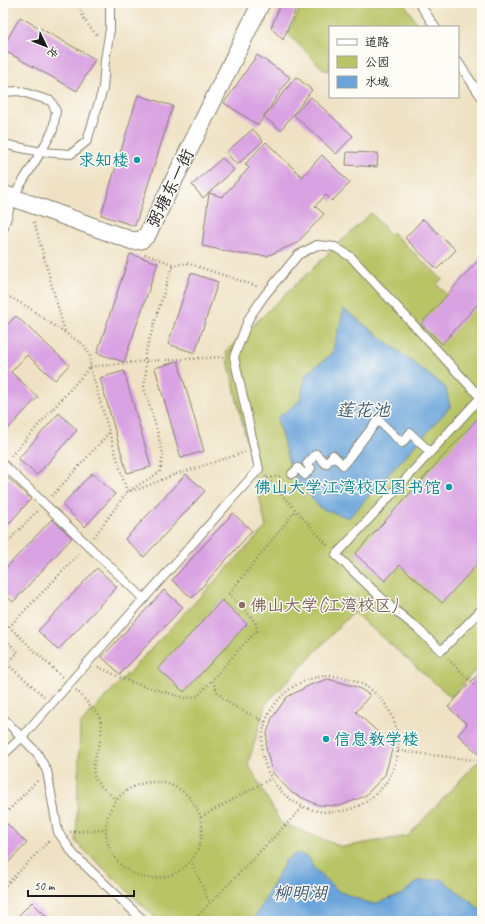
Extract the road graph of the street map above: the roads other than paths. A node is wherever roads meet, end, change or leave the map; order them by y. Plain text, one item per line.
1 (110, 3) edge
2 (261, 3) edge
3 (419, 3) edge
4 (434, 26) edge
5 (459, 64) edge
6 (3, 92) edge
7 (482, 98) edge
8 (3, 144) edge
9 (41, 152) junction
10 (8, 196) edge
11 (3, 230) edge
12 (481, 398) edge
13 (430, 452) junction
14 (3, 464) edge
15 (292, 474) road end
16 (144, 599) junction
17 (482, 609) edge
18 (3, 718) edge
19 (22, 737) junction
20 (3, 756) edge
21 (144, 921) edge

1 - 9 lane
2 - 10 street, 弼塘东一街
3 - 4 lane
5 - 7 lane
6 - 9 lane
8 - 9 lane
9 - 10 lane
10 - 11 lane
12 - 13 lane
12 - 16 lane
13 - 15 lane
13 - 17 lane
14 - 16 lane
16 - 19 lane
18 - 19 lane
19 - 20 lane
19 - 21 lane

